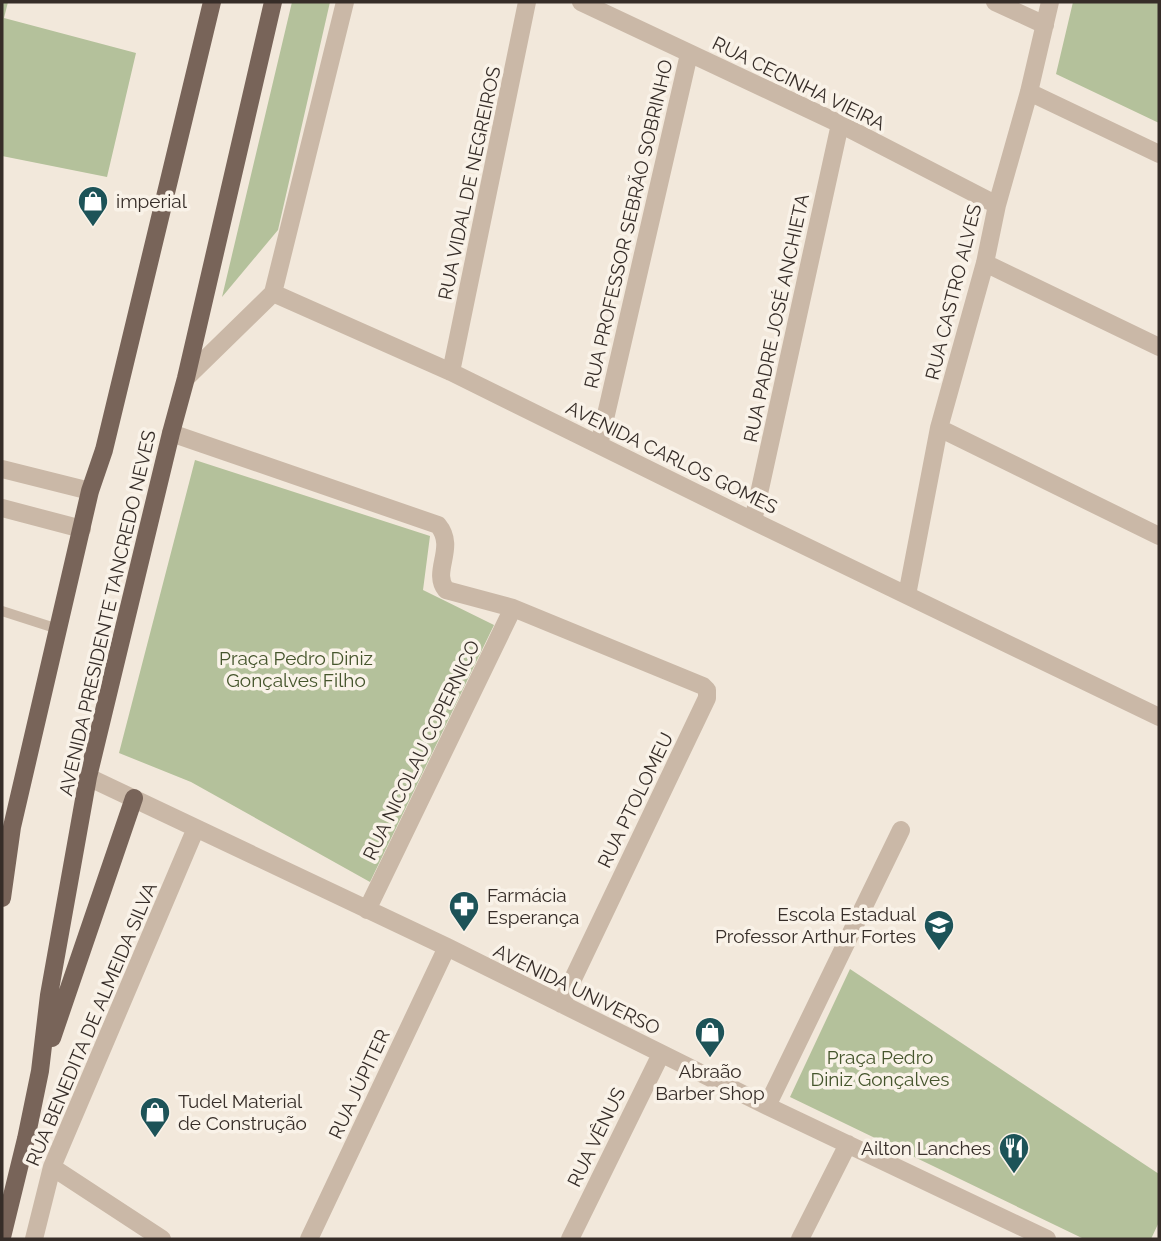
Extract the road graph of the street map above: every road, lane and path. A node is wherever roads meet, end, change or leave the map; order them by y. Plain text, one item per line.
1 (212, 2) edge
2 (345, 2) edge
3 (527, 2) edge
4 (582, 2) edge
5 (995, 2) edge
6 (1050, 2) edge
7 (271, 6) edge
8 (1045, 25) junction
9 (689, 54) junction
10 (1029, 92) junction
11 (840, 124) junction
12 (1159, 154) edge
13 (997, 205) junction
14 (985, 263) junction
15 (273, 293) junction
16 (1159, 347) edge
17 (451, 372) junction
18 (186, 378) junction
19 (939, 428) junction
20 (171, 433) junction
21 (598, 444) junction
22 (2, 469) edge
23 (90, 491) junction
24 (2, 508) edge
25 (753, 521) junction
26 (82, 529) junction
27 (1159, 536) edge
28 (906, 595) junction
29 (513, 608) junction
30 (2, 611) edge
31 (58, 629) junction
32 (1159, 717) edge
33 (88, 777) junction
34 (134, 798) junction
35 (12, 827) junction
36 (196, 828) junction
37 (901, 830) dead end
38 (2, 863) edge
39 (2, 898) edge
40 (367, 910) junction
41 (447, 947) junction
42 (561, 1004) junction
43 (661, 1054) junction
44 (40, 1071) junction
45 (767, 1106) junction
46 (848, 1144) junction
47 (52, 1167) junction
48 (2, 1237) edge
49 (1039, 1237) edge
50 (34, 1239) edge
51 (162, 1239) edge
52 (309, 1239) edge
53 (570, 1239) edge
54 (800, 1239) edge

1 - 23 main road, AVENIDA PRESIDENTE TANCREDO NEVES
2 - 15 street
3 - 17 street, RUA VIDAL DE NEGREIROS
4 - 9 street, RUA CECINHA VIEIRA
5 - 8 street
6 - 8 street, RUA CASTRO ALVES
7 - 18 main road, AVENIDA PRESIDENTE TANCREDO NEVES
8 - 10 street, RUA CASTRO ALVES
9 - 11 street, RUA CECINHA VIEIRA
9 - 21 street, RUA PROFESSOR SEBRÃO SOBRINHO
10 - 12 street
10 - 13 street, RUA CASTRO ALVES
11 - 13 street, RUA CECINHA VIEIRA
11 - 25 street, RUA PADRE JOSÉ ANCHIETA
13 - 14 street, RUA CASTRO ALVES
14 - 16 street
14 - 19 street, RUA CASTRO ALVES
15 - 17 street, AVENIDA CARLOS GOMES
15 - 18 street
17 - 21 street, AVENIDA CARLOS GOMES
18 - 20 main road, AVENIDA PRESIDENTE TANCREDO NEVES
19 - 27 street
19 - 28 street, RUA CASTRO ALVES
20 - 29 street
20 - 33 main road, AVENIDA PRESIDENTE TANCREDO NEVES
21 - 25 street, AVENIDA CARLOS GOMES
22 - 23 street
23 - 26 main road, AVENIDA PRESIDENTE TANCREDO NEVES
24 - 26 street
25 - 28 street, AVENIDA CARLOS GOMES
26 - 31 main road, AVENIDA PRESIDENTE TANCREDO NEVES
28 - 32 street, AVENIDA CARLOS GOMES
29 - 40 street, RUA NICOLAU COPERNICO
29 - 42 street, RUA PTOLOMEU
30 - 31 lane
31 - 35 main road, AVENIDA PRESIDENTE TANCREDO NEVES
33 - 34 street, AVENIDA UNIVERSO
33 - 44 main road, AVENIDA PRESIDENTE TANCREDO NEVES
34 - 36 street, AVENIDA UNIVERSO
34 - 44 main road
35 - 38 main road
35 - 39 main road, AVENIDA PRESIDENTE TANCREDO NEVES
36 - 40 street, AVENIDA UNIVERSO
36 - 47 street, RUA BENEDITA DE ALMEIDA SILVA
37 - 45 street
40 - 41 street, AVENIDA UNIVERSO
41 - 42 street, AVENIDA UNIVERSO
41 - 52 street, RUA JÚPITER
42 - 43 street, AVENIDA UNIVERSO
43 - 45 street, AVENIDA UNIVERSO
43 - 53 street, RUA VÊNUS
44 - 48 main road, AVENIDA PRESIDENTE TANCREDO NEVES
45 - 46 street, AVENIDA UNIVERSO
46 - 49 street, AVENIDA UNIVERSO
46 - 54 street
47 - 50 street, RUA BENEDITA DE ALMEIDA SILVA
47 - 51 street

